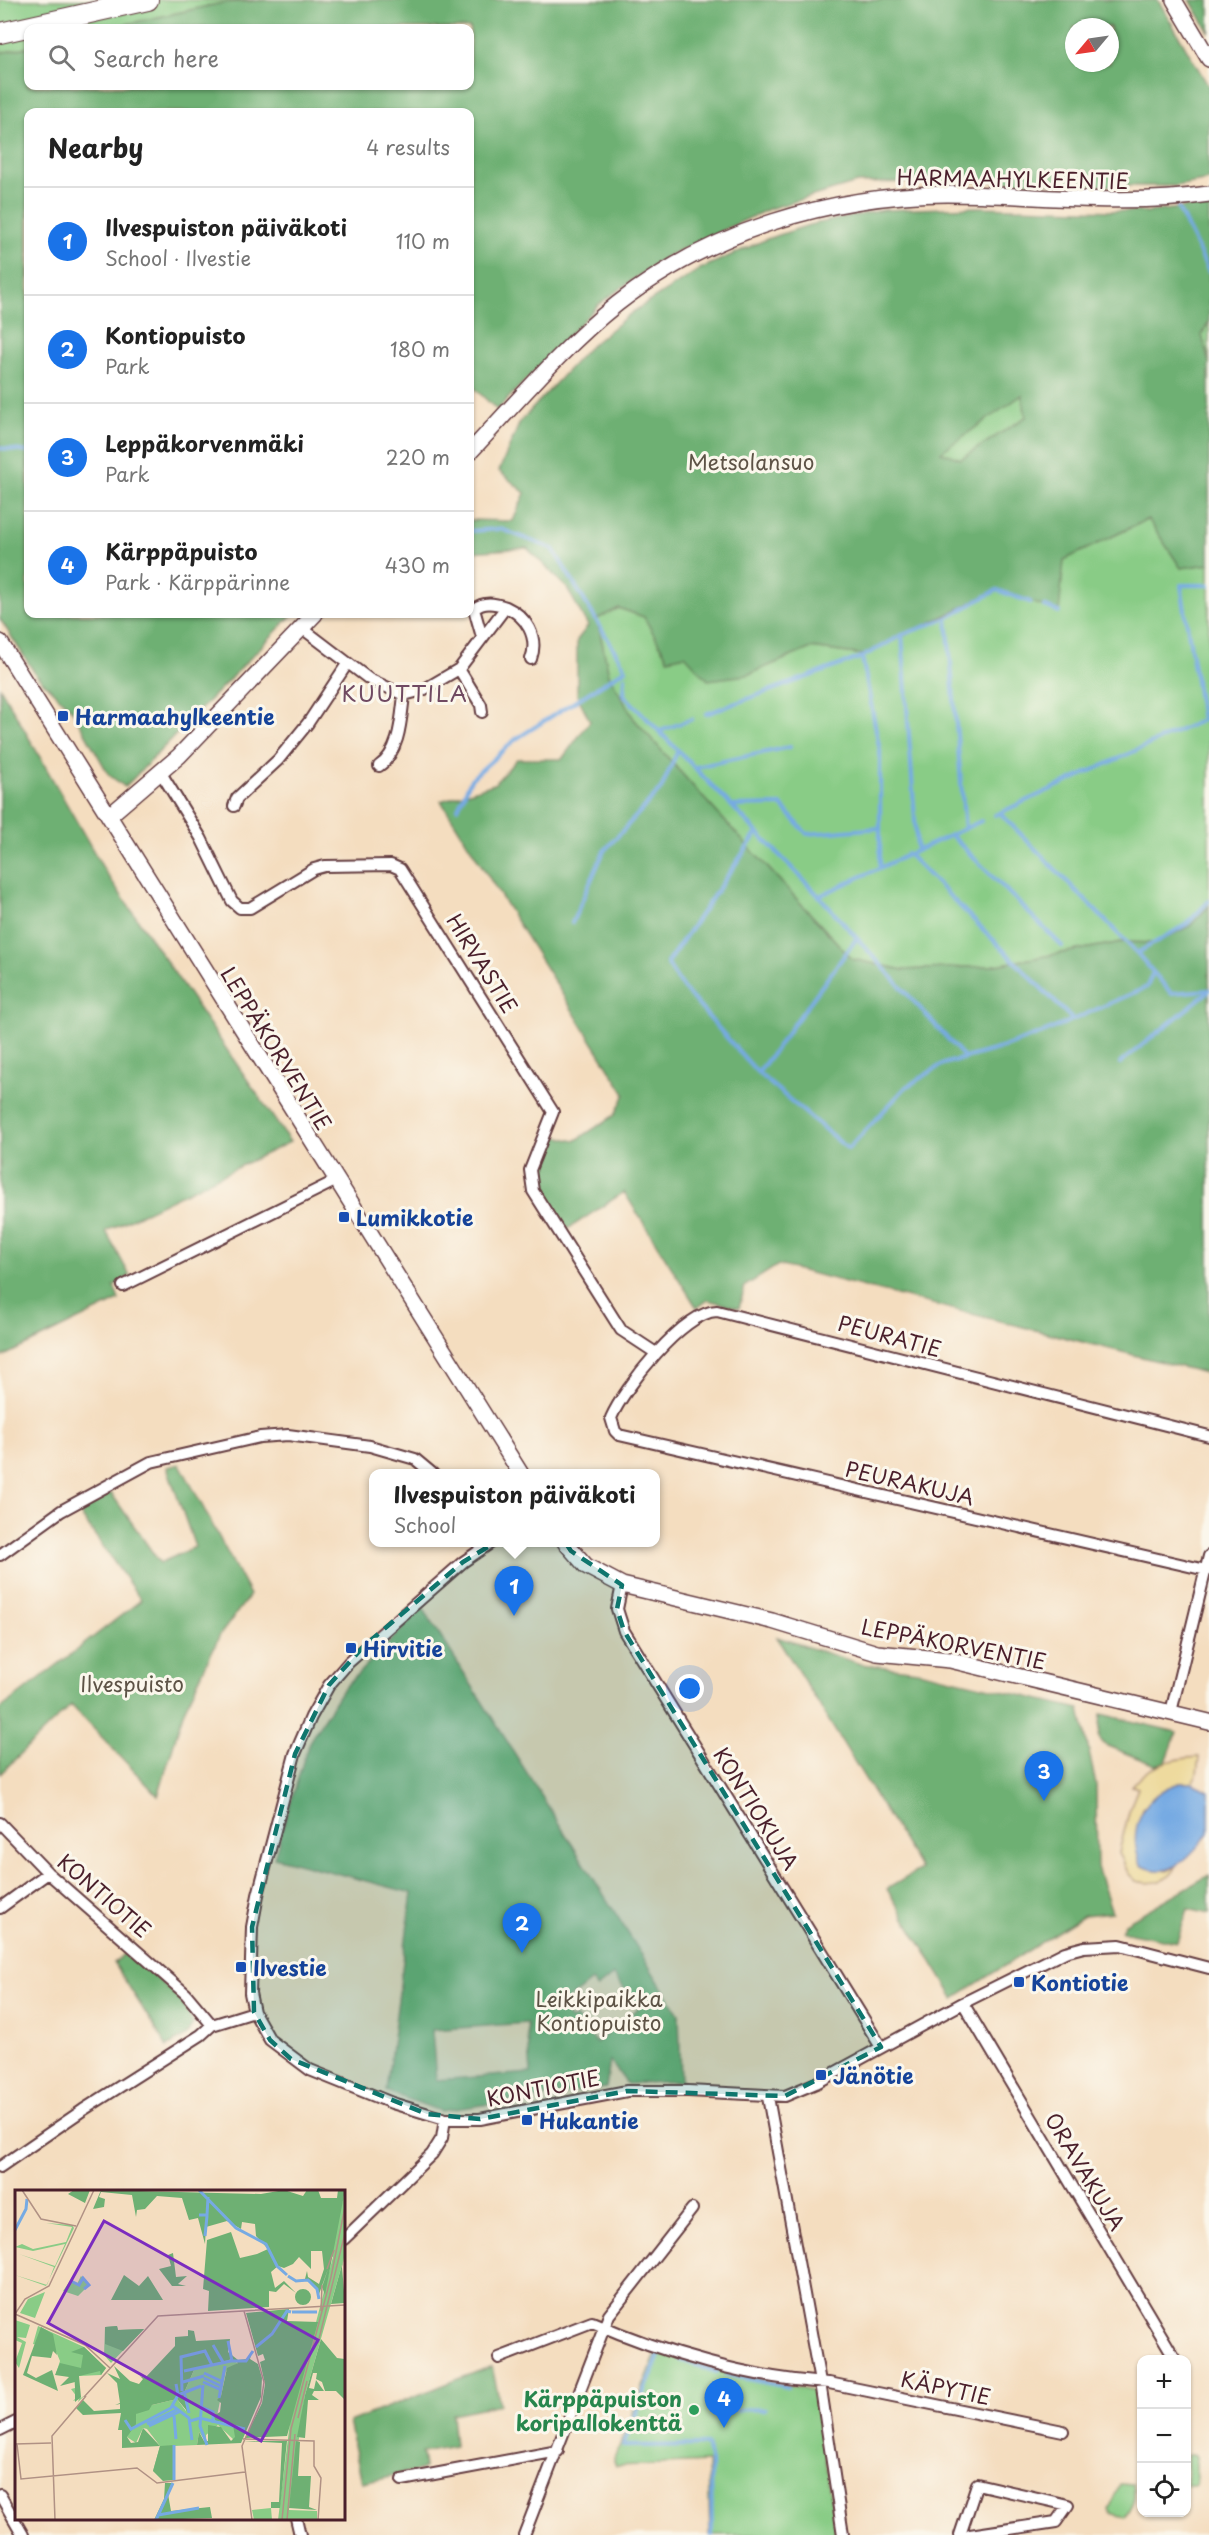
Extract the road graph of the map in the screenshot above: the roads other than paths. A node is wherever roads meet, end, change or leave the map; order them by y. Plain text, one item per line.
1 (148, 0) edge
2 (1174, 0) edge
3 (40, 24) edge
4 (24, 28) edge
5 (0, 33) edge
6 (1209, 58) edge
7 (1209, 194) edge
8 (474, 448) edge
9 (506, 607) junction
10 (311, 618) edge
11 (302, 628) junction
12 (482, 637) junction
13 (0, 642) edge
14 (531, 659) dead end
15 (348, 664) junction
16 (459, 669) junction
17 (404, 695) junction
18 (482, 712) dead end
19 (379, 766) dead end
20 (160, 773) junction
21 (234, 806) dead end
22 (109, 816) junction
23 (335, 1180) junction
24 (123, 1286) dead end
25 (656, 1353) junction
26 (612, 1424) joint
27 (1209, 1436) edge
28 (428, 1469) edge
29 (518, 1469) edge
30 (476, 1547) edge
31 (569, 1547) edge
32 (0, 1555) edge
33 (1209, 1556) edge
34 (1206, 1569) junction
35 (622, 1585) junction
36 (1171, 1712) junction
37 (1209, 1722) edge
38 (0, 1823) edge
39 (48, 1873) junction
40 (0, 1908) edge
41 (1209, 1968) edge
42 (963, 2003) junction
43 (254, 2012) junction
44 (212, 2025) junction
45 (881, 2047) junction
46 (768, 2097) junction
47 (444, 2119) junction
48 (0, 2167) edge
49 (692, 2209) dead end
50 (345, 2238) edge
51 (603, 2327) junction
52 (1173, 2355) edge
53 (499, 2358) dead end
54 (820, 2382) junction
55 (15, 2422) edge
56 (0, 2430) edge
57 (1063, 2431) dead end
58 (558, 2451) junction
59 (402, 2480) dead end
60 (0, 2495) edge
61 (296, 2520) edge
62 (23, 2535) edge
63 (300, 2535) edge
64 (524, 2535) edge
65 (843, 2535) edge
66 (960, 2535) edge
67 (970, 2535) edge

1 - 3 highway
2 - 6 street
4 - 5 highway
7 - 8 street, HARMAAHYLKEENTIE
9 - 12 street
9 - 12 street
9 - 14 street
10 - 11 street
11 - 15 street
11 - 20 street
12 - 16 street
13 - 22 street, LEPPÄKORVENTIE
15 - 17 street
15 - 21 street
16 - 17 street
16 - 18 street
17 - 19 street
20 - 22 street
20 - 25 street, HIRVASTIE
22 - 23 street, LEPPÄKORVENTIE
23 - 24 street
23 - 29 street, LEPPÄKORVENTIE
25 - 26 street, PEURATIE
25 - 27 street, PEURATIE
26 - 34 street, PEURAKUJA
28 - 32 street
30 - 43 street
31 - 35 street, LEPPÄKORVENTIE
33 - 34 street
34 - 36 street
35 - 36 street, LEPPÄKORVENTIE
35 - 45 street, KONTIOKUJA
36 - 37 street, LEPPÄKORVENTIE
38 - 39 street, KONTIOTIE
39 - 40 street
39 - 44 street, KONTIOTIE
41 - 42 street, KONTIOTIE
42 - 45 street, KONTIOTIE
42 - 52 street, ORAVAKUJA
43 - 44 street
43 - 47 street, KONTIOTIE
44 - 48 street
45 - 46 street, KONTIOTIE
46 - 47 street, KONTIOTIE
46 - 54 street
47 - 50 street
49 - 51 street
51 - 53 street
51 - 54 street, KÄPYTIE
51 - 58 street
54 - 57 street, KÄPYTIE
54 - 65 street
55 - 56 street
58 - 59 street
58 - 64 street
60 - 62 street
61 - 63 street
66 - 67 street

